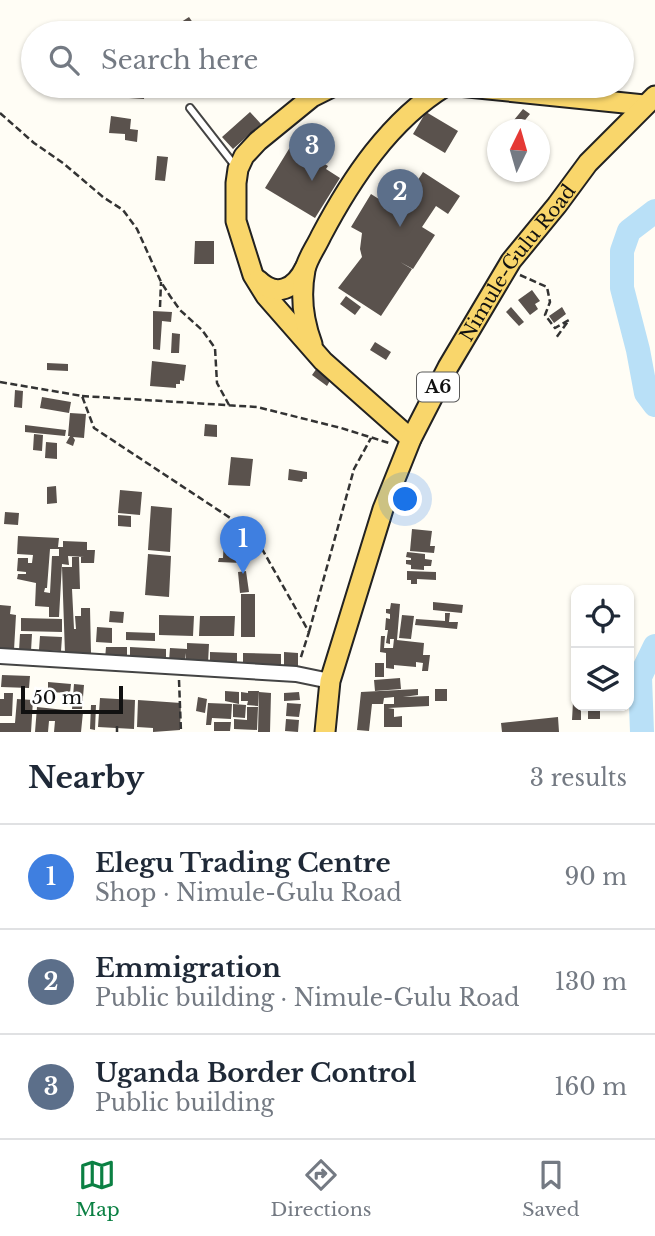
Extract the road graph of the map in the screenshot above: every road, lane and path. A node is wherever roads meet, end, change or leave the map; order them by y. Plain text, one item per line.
1 (311, 98) edge
2 (420, 98) edge
3 (630, 98) edge
4 (650, 100) edge
5 (190, 108) dead end
6 (0, 113) edge
7 (238, 169) junction
8 (305, 267) junction
9 (507, 269) junction
10 (253, 275) junction
11 (161, 282) junction
12 (160, 307) dead end
13 (555, 338) dead end
14 (315, 351) junction
15 (0, 382) edge
16 (82, 397) junction
17 (229, 405) junction
18 (372, 438) junction
19 (409, 444) junction
20 (309, 632) junction
21 (0, 656) edge
22 (179, 666) junction
23 (296, 674) junction
24 (330, 681) junction
25 (117, 726) dead end
26 (117, 732) edge
27 (181, 732) edge
28 (325, 732) edge

1 - 7 main road
2 - 8 main road
3 - 4 main road
4 - 9 main road, Nimule-Gulu Road / A6
5 - 7 lane
6 - 11 path
7 - 10 main road
8 - 10 main road
8 - 14 main road
9 - 13 path
9 - 19 main road, Nimule-Gulu Road / A6
10 - 14 main road
11 - 12 path
11 - 17 path
14 - 19 main road
15 - 16 path
16 - 17 path
16 - 20 path
17 - 18 path
18 - 19 path
18 - 20 path
19 - 24 main road, Nimule-Gulu Road / A6
20 - 23 path
21 - 22 street
22 - 23 street
22 - 27 path
23 - 24 street
24 - 28 main road, Nimule-Gulu Road / A6
25 - 26 path

